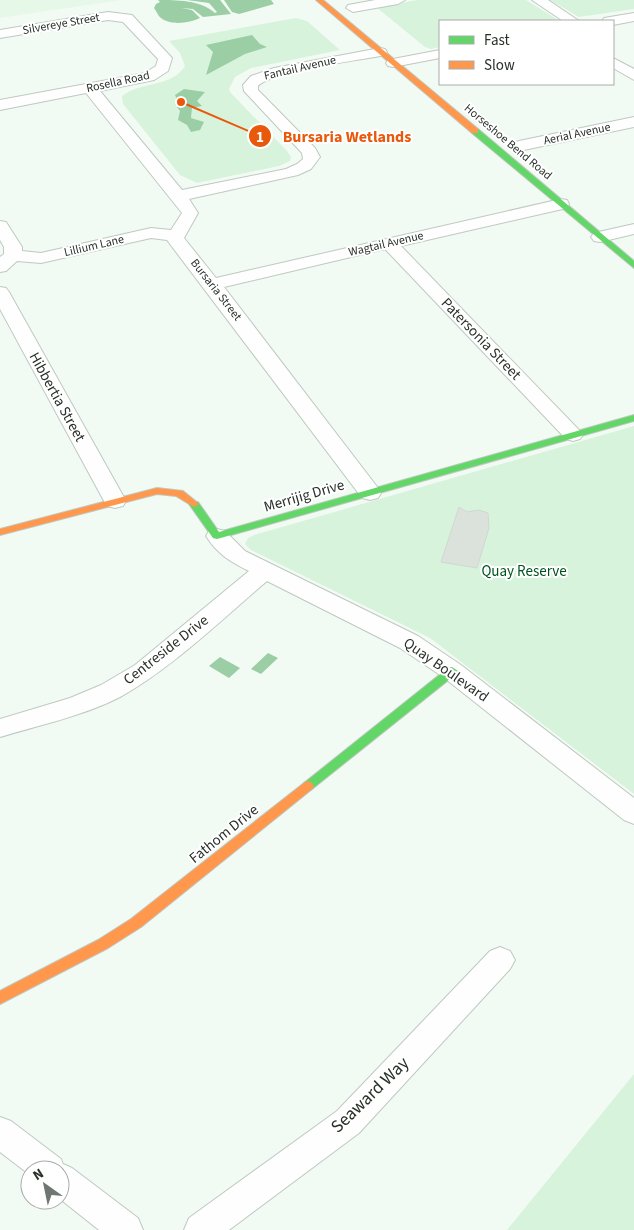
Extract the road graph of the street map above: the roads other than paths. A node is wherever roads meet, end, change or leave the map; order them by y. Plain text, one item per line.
1 (319, 0) edge
2 (398, 0) edge
3 (538, 0) edge
4 (353, 8) edge
5 (121, 16) joint
6 (634, 17) edge
7 (570, 20) edge
8 (614, 20) edge
9 (0, 34) edge
10 (380, 52) junction
11 (409, 54) junction
12 (439, 54) edge
13 (393, 63) junction
14 (614, 63) edge
15 (427, 69) dead end
16 (634, 76) edge
17 (90, 88) junction
18 (0, 105) edge
19 (634, 122) edge
20 (516, 143) joint
21 (534, 158) dead end
22 (179, 196) junction
23 (561, 204) junction
24 (609, 220) dead end
25 (0, 226) edge
26 (630, 234) edge
27 (175, 235) junction
28 (600, 237) junction
29 (389, 244) junction
30 (13, 255) junction
31 (0, 266) edge
32 (634, 266) edge
33 (212, 284) junction
34 (0, 292) edge
35 (634, 418) edge
36 (574, 435) junction
37 (370, 493) junction
38 (115, 501) junction
39 (0, 532) edge
40 (217, 536) junction
41 (264, 571) junction
42 (452, 671) junction
43 (0, 728) edge
44 (634, 813) edge
45 (500, 960) dead end
46 (0, 998) edge
47 (0, 1132) edge
48 (36, 1160) edge
49 (70, 1187) edge
50 (126, 1230) edge
51 (200, 1230) edge

1 - 10 street, Horseshoe Bend Road
2 - 4 street
3 - 7 street
5 - 9 street, Silvereye Street
5 - 17 street, Rosella Road
6 - 8 street
10 - 13 street, Horseshoe Bend Road
10 - 22 street, Fantail Avenue
11 - 12 street
11 - 13 street
11 - 15 street
13 - 23 street, Horseshoe Bend Road
14 - 16 street
17 - 18 street, Rosella Road
17 - 22 street
19 - 20 street, Aerial Avenue
20 - 21 street, Horseshoe Bend Road
22 - 27 street
23 - 28 street, Horseshoe Bend Road
23 - 29 street, Wagtail Avenue
24 - 26 street
25 - 30 street
26 - 28 street
27 - 30 street, Lillium Lane
27 - 33 street, Bursaria Street
28 - 32 street, Horseshoe Bend Road
29 - 33 street, Wagtail Avenue
29 - 36 street, Patersonia Street
30 - 31 street
33 - 37 street, Bursaria Street
34 - 38 street, Hibbertia Street
35 - 36 street, Merrijig Drive
36 - 37 street, Merrijig Drive
37 - 40 street, Merrijig Drive
38 - 39 street
38 - 40 street
40 - 41 street, Quay Boulevard
41 - 42 street, Quay Boulevard
41 - 43 street, Centreside Drive
42 - 44 street, Quay Boulevard
42 - 46 street, Fathom Drive
45 - 51 street, Seaward Way
47 - 48 street
49 - 50 street

